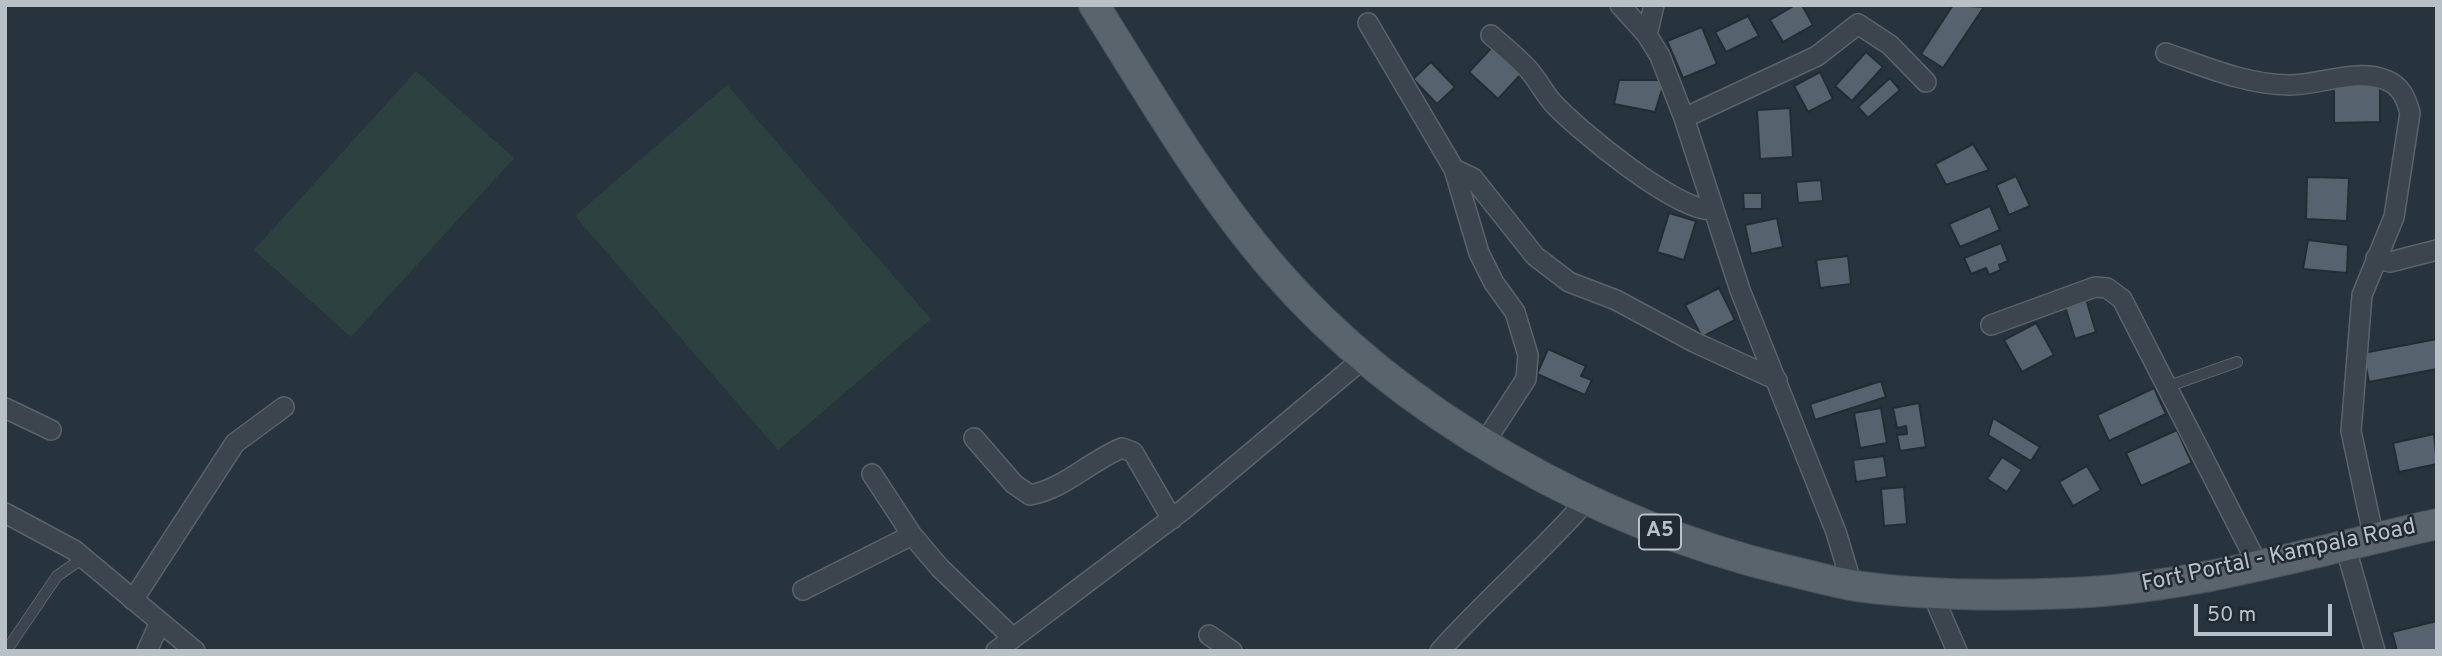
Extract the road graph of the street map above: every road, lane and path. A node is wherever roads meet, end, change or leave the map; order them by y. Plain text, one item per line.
1 (1094, 5) edge
2 (1620, 5) edge
3 (1654, 5) edge
4 (1368, 23) dead end
5 (1491, 35) dead end
6 (1647, 35) junction
7 (2166, 53) dead end
8 (1926, 82) dead end
9 (1684, 118) junction
10 (1454, 169) junction
11 (1713, 210) junction
12 (2437, 250) edge
13 (2376, 258) junction
14 (1991, 325) dead end
15 (1364, 358) junction
16 (2236, 362) dead end
17 (1777, 380) junction
18 (2169, 386) junction
19 (284, 407) dead end
20 (5, 408) edge
21 (51, 430) dead end
22 (974, 438) dead end
23 (1483, 444) junction
24 (872, 474) dead end
25 (1588, 499) junction
26 (5, 513) edge
27 (1172, 519) junction
28 (2437, 524) edge
29 (912, 535) junction
30 (2359, 542) junction
31 (83, 558) junction
32 (2258, 565) junction
33 (1852, 585) junction
34 (803, 590) dead end
35 (1932, 593) junction
36 (133, 600) junction
37 (160, 622) junction
38 (1209, 635) dead end
39 (1013, 638) junction
40 (1451, 647) edge
41 (6, 651) edge
42 (147, 651) edge
43 (195, 651) edge
44 (996, 651) edge
45 (1232, 651) edge
46 (1957, 651) edge
47 (2375, 651) edge

1 - 15 main road, Fort Portal - Kampala Road / A5
2 - 6 street
3 - 6 street
4 - 10 street
5 - 11 street
6 - 9 street
7 - 13 street
8 - 9 street
9 - 11 street
10 - 17 street
10 - 23 street
11 - 17 street
12 - 13 street
13 - 30 street
14 - 18 street
15 - 23 main road, Fort Portal - Kampala Road / A5
15 - 27 street
16 - 18 lane
17 - 33 street
18 - 32 street
19 - 36 street
20 - 21 street
22 - 27 street
23 - 25 main road, Fort Portal - Kampala Road / A5
24 - 29 street
25 - 33 main road, Fort Portal - Kampala Road / A5
25 - 40 street
26 - 31 street
27 - 39 street
28 - 30 main road, Fort Portal - Kampala Road / A5
29 - 34 street
29 - 39 street
30 - 32 main road, Fort Portal - Kampala Road / A5
30 - 47 street
31 - 36 street
31 - 41 lane
32 - 35 main road, Fort Portal - Kampala Road / A5
33 - 35 main road, Fort Portal - Kampala Road / A5
35 - 46 street
36 - 37 street
37 - 42 street
37 - 43 street
38 - 45 street
39 - 44 street

